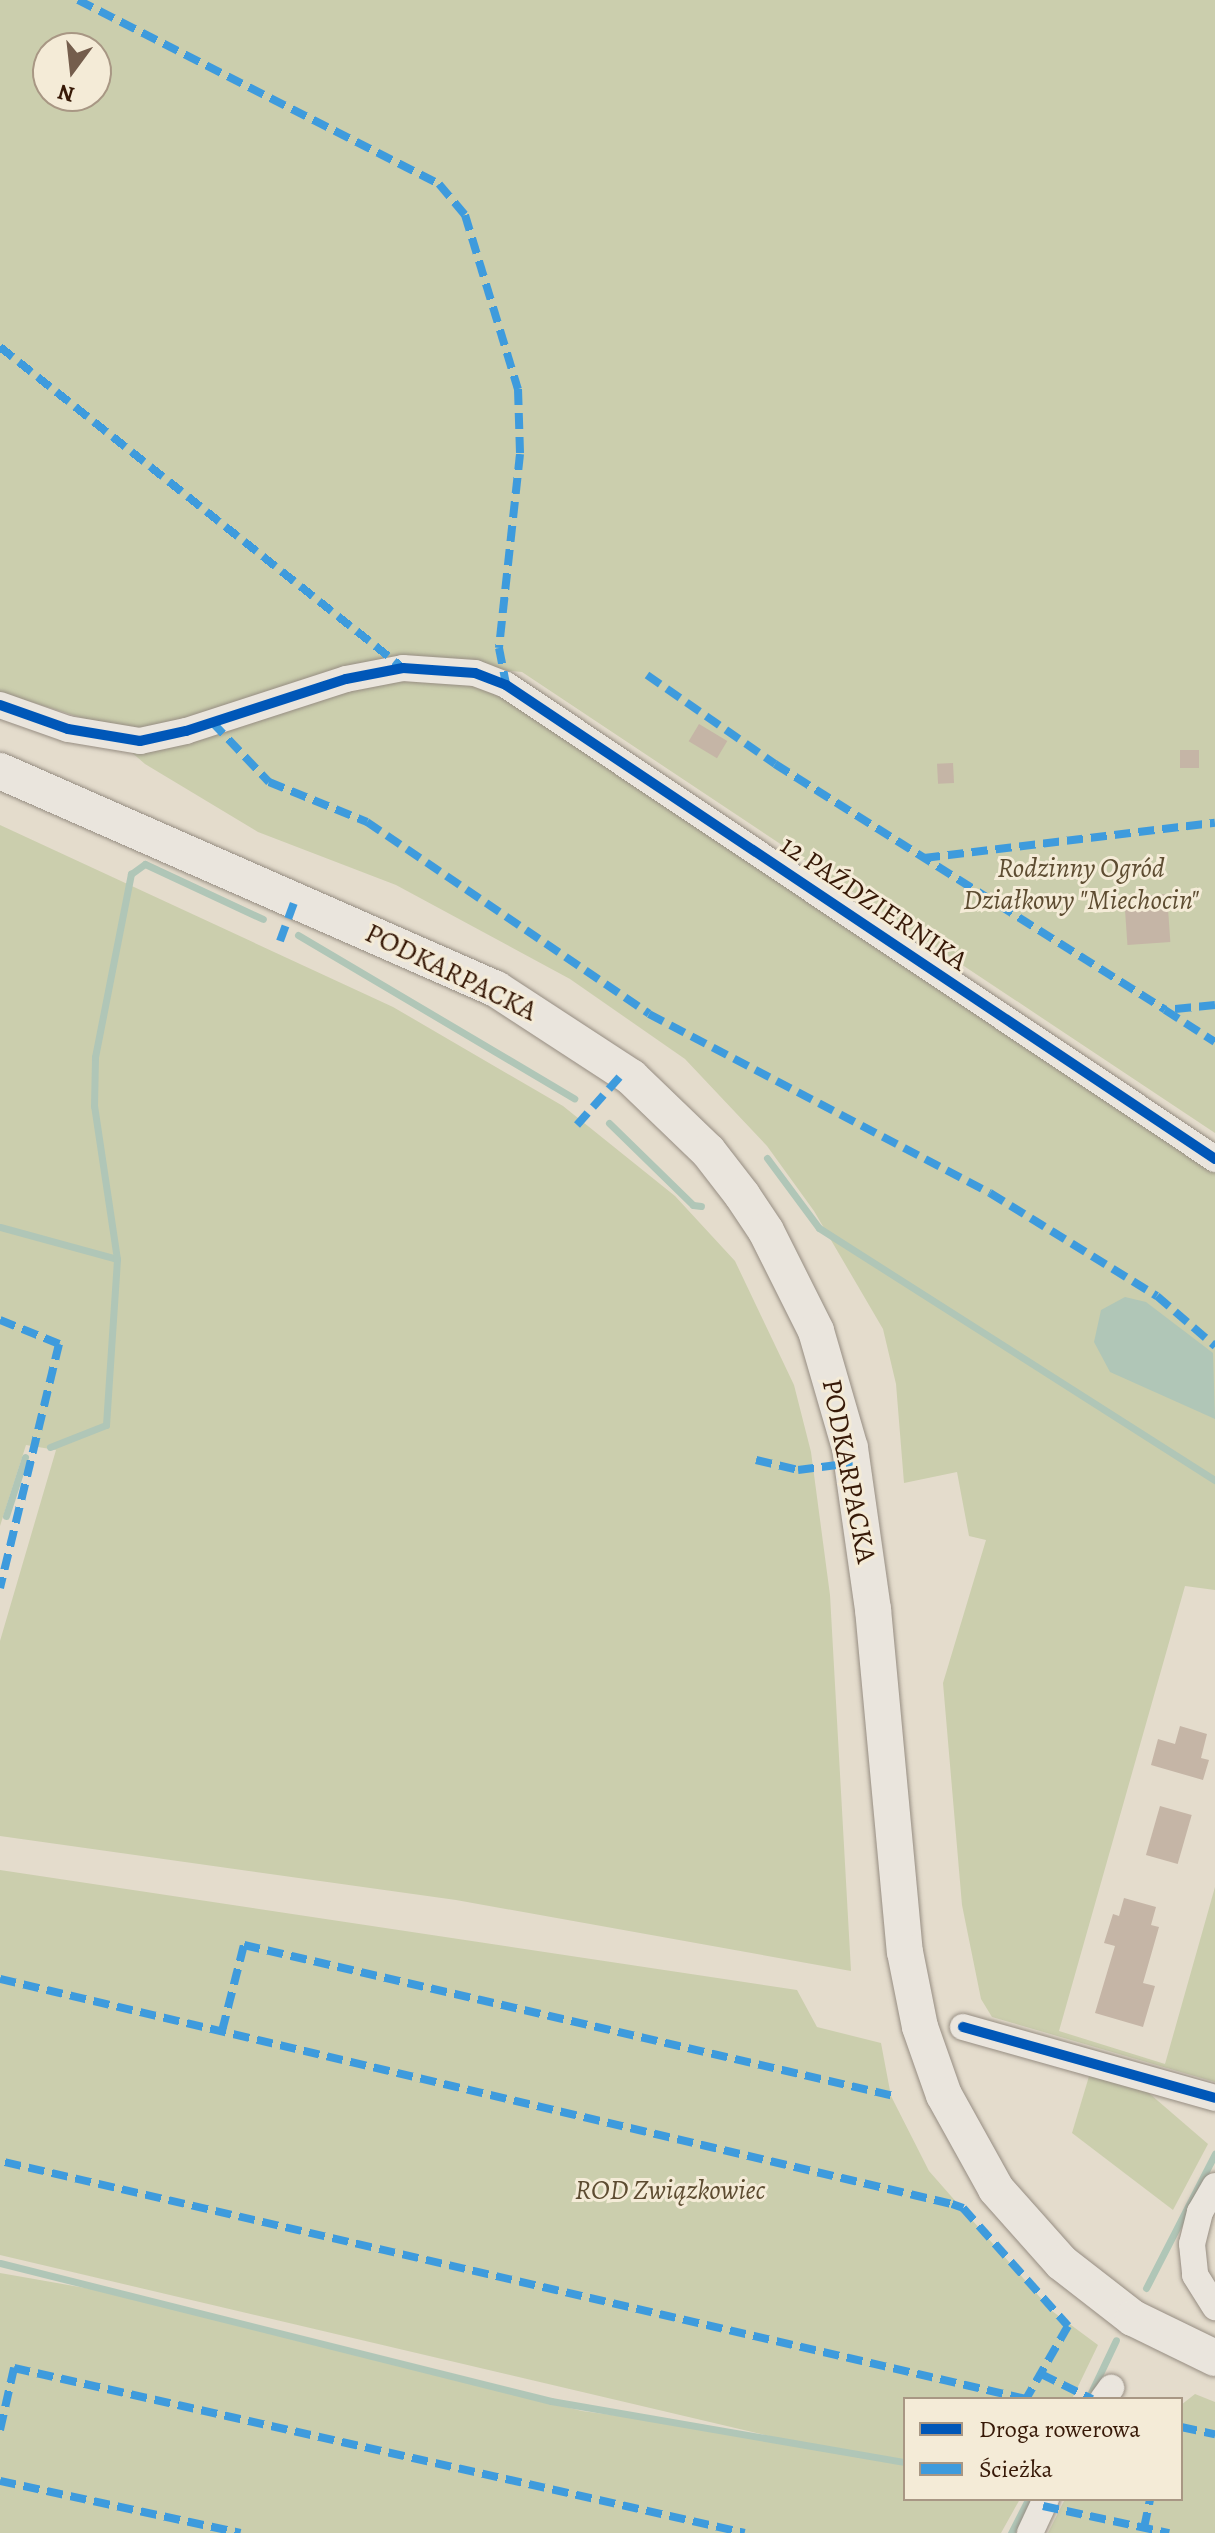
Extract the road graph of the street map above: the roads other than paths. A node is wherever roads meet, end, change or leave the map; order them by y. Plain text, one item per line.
1 (0, 705) edge
2 (0, 771) edge
3 (1215, 1159) edge
4 (963, 2027) dead end
5 (1215, 2098) edge
6 (1215, 2186) edge
7 (1215, 2307) edge
8 (1215, 2358) edge
9 (1045, 2501) edge
10 (1030, 2533) edge

1 - 3 street, 12 PAŹDZIERNIKA
2 - 8 main road, PODKARPACKA
4 - 5 street
6 - 7 street
9 - 10 street

